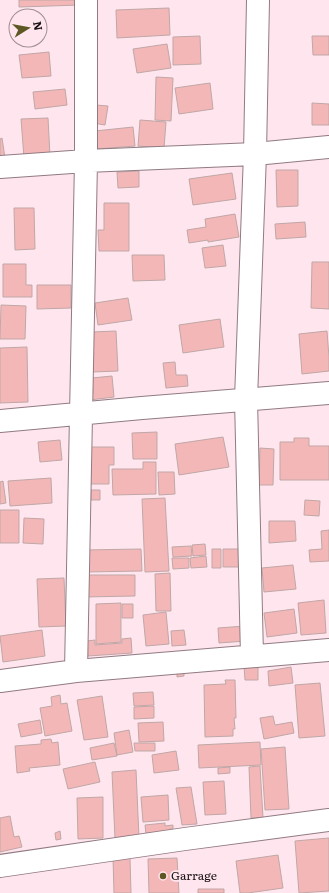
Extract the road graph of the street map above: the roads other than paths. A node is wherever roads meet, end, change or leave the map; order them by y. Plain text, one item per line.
1 (86, 0) edge
2 (258, 0) edge
3 (329, 147) edge
4 (255, 154) junction
5 (86, 161) junction
6 (0, 167) edge
7 (329, 392) edge
8 (246, 399) junction
9 (80, 413) junction
10 (0, 421) edge
11 (329, 650) edge
12 (252, 656) junction
13 (76, 671) junction
14 (0, 681) edge
15 (329, 820) edge
16 (0, 866) edge

1 - 5 street
2 - 4 street
3 - 4 street
4 - 5 street
4 - 8 street
5 - 6 street
5 - 9 street
7 - 8 street
8 - 9 street
8 - 12 street
9 - 10 street
9 - 13 street
11 - 12 street
12 - 13 street
13 - 14 street
15 - 16 street

